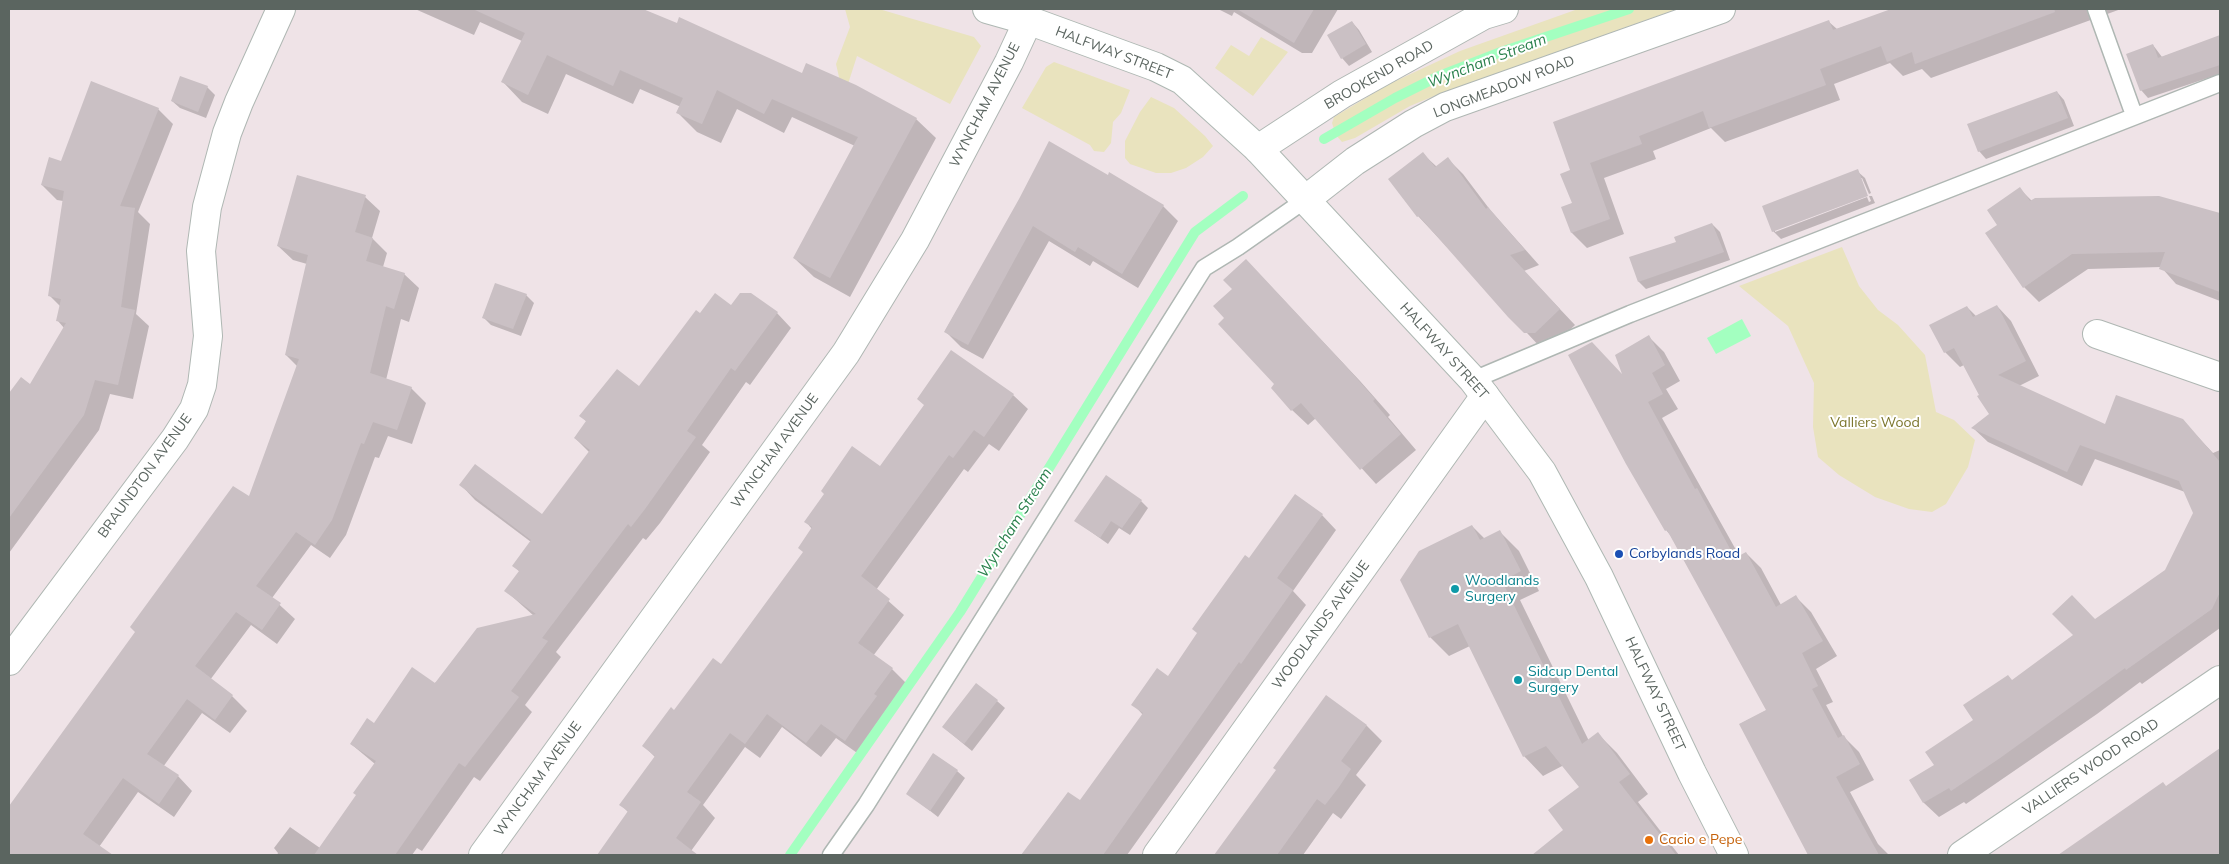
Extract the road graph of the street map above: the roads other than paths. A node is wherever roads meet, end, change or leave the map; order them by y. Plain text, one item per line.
1 (281, 9) edge
2 (987, 9) edge
3 (1504, 9) edge
4 (1721, 9) edge
5 (2096, 9) edge
6 (1028, 21) junction
7 (2220, 83) edge
8 (2134, 115) junction
9 (1258, 149) junction
10 (1305, 200) junction
11 (2097, 334) dead end
12 (2220, 377) edge
13 (1479, 388) junction
14 (9, 661) edge
15 (2220, 680) edge
16 (483, 855) edge
17 (831, 855) edge
18 (1157, 855) edge
19 (1734, 855) edge
20 (1962, 855) edge

1 - 14 street, BRAUNDTON AVENUE
2 - 6 street, HALFWAY STREET
3 - 9 street, BROOKEND ROAD
4 - 10 street, LONGMEADOW ROAD
5 - 8 lane
6 - 9 street, HALFWAY STREET
6 - 16 street, WYNCHAM AVENUE
7 - 8 lane
8 - 13 lane
9 - 10 street, HALFWAY STREET
10 - 13 street, HALFWAY STREET
10 - 17 lane
11 - 12 street
13 - 18 street, WOODLANDS AVENUE
13 - 19 street, HALFWAY STREET
15 - 20 street, VALLIERS WOOD ROAD

